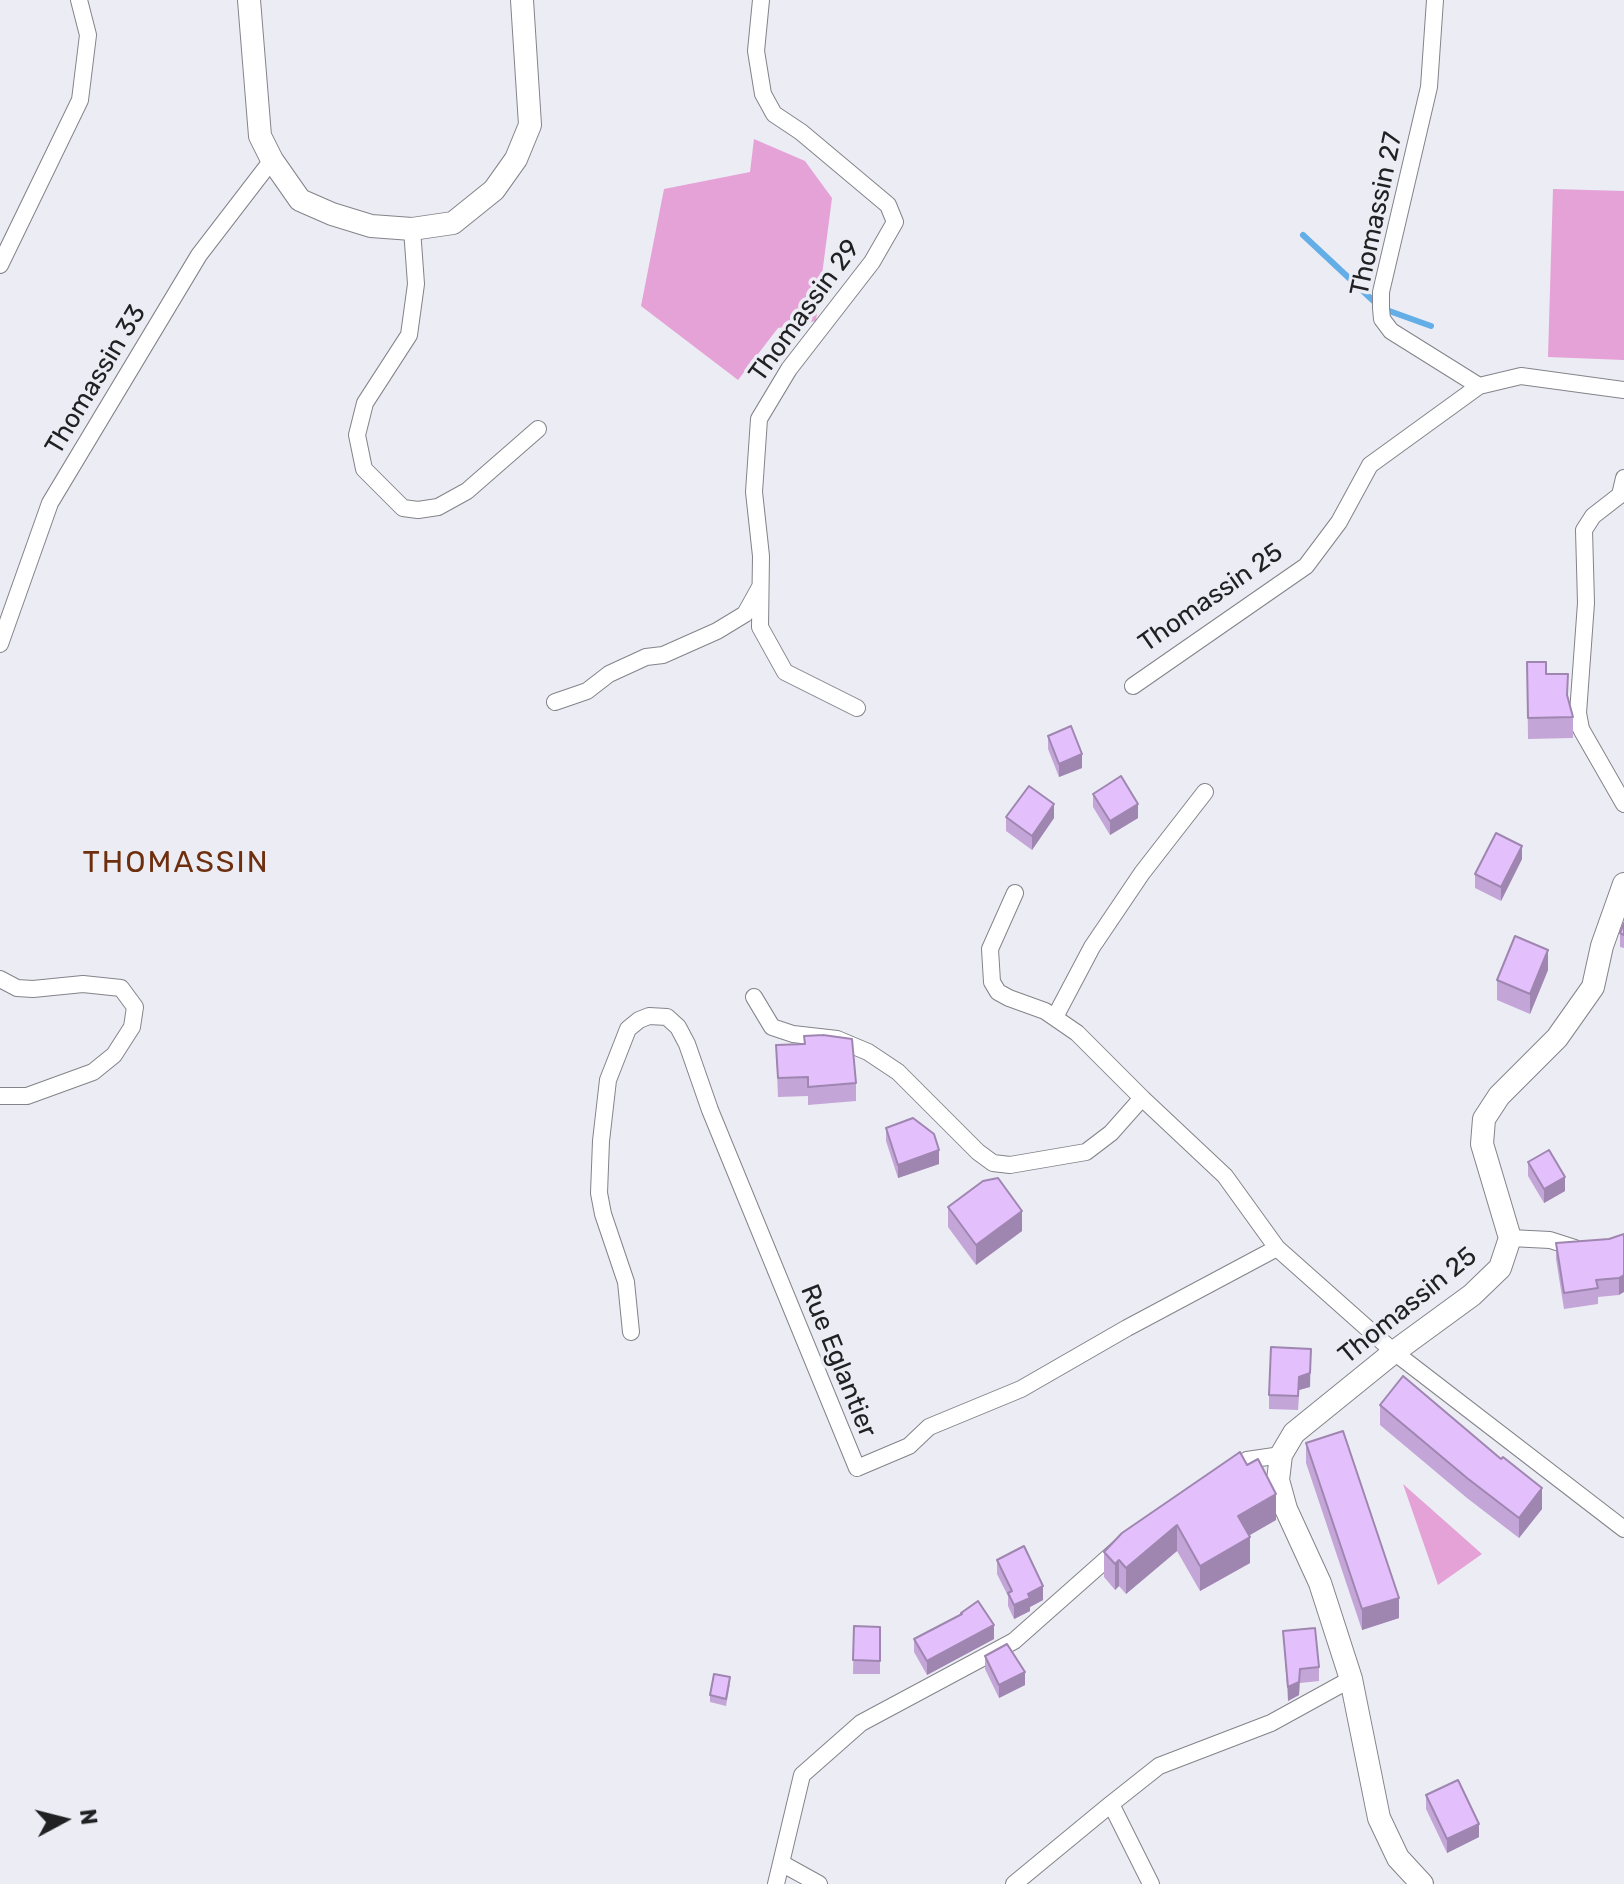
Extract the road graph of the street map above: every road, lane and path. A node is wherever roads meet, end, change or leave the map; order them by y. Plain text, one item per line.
1 (79, 0) edge
2 (249, 0) edge
3 (522, 0) edge
4 (761, 0) edge
5 (1435, 0) edge
6 (272, 160) junction
7 (412, 229) junction
8 (0, 265) edge
9 (1479, 386) junction
10 (1624, 390) edge
11 (538, 429) dead end
12 (1624, 478) edge
13 (761, 585) junction
14 (0, 644) edge
15 (1133, 686) dead end
16 (555, 702) dead end
17 (857, 708) dead end
18 (1205, 792) dead end
19 (1624, 804) edge
20 (1624, 884) edge
21 (1015, 893) dead end
22 (0, 979) edge
23 (754, 997) dead end
24 (1055, 1017) junction
25 (0, 1096) edge
26 (1142, 1098) junction
27 (1510, 1238) junction
28 (1277, 1248) junction
29 (1587, 1248) edge
30 (631, 1332) dead end
31 (1394, 1352) junction
32 (1281, 1455) junction
33 (1207, 1487) edge
34 (1624, 1529) edge
35 (1128, 1541) edge
36 (1351, 1679) junction
37 (1111, 1804) junction
38 (781, 1863) junction
39 (776, 1884) edge
40 (819, 1884) edge
41 (1014, 1884) edge
42 (1151, 1884) edge
43 (1422, 1884) edge

1 - 8 street
2 - 6 street
3 - 7 street
4 - 13 street, Thomassin 29
5 - 9 street, Thomassin 27
6 - 7 street
6 - 14 street, Thomassin 33
7 - 11 street
9 - 10 street, Thomassin 25
9 - 15 street, Thomassin 25
12 - 19 street
13 - 16 street
13 - 17 street, Thomassin 29
18 - 24 street
20 - 27 street, Thomassin 25
21 - 24 street
22 - 25 street
23 - 26 street
24 - 26 street
26 - 28 street
27 - 29 street
27 - 31 street, Thomassin 25
28 - 30 street, Rue Eglantier
28 - 31 street
31 - 32 street, Thomassin 25
31 - 34 street
32 - 33 street
32 - 36 street
35 - 38 street
36 - 37 street
36 - 43 street
37 - 41 street
37 - 42 street
38 - 39 street
38 - 40 street

